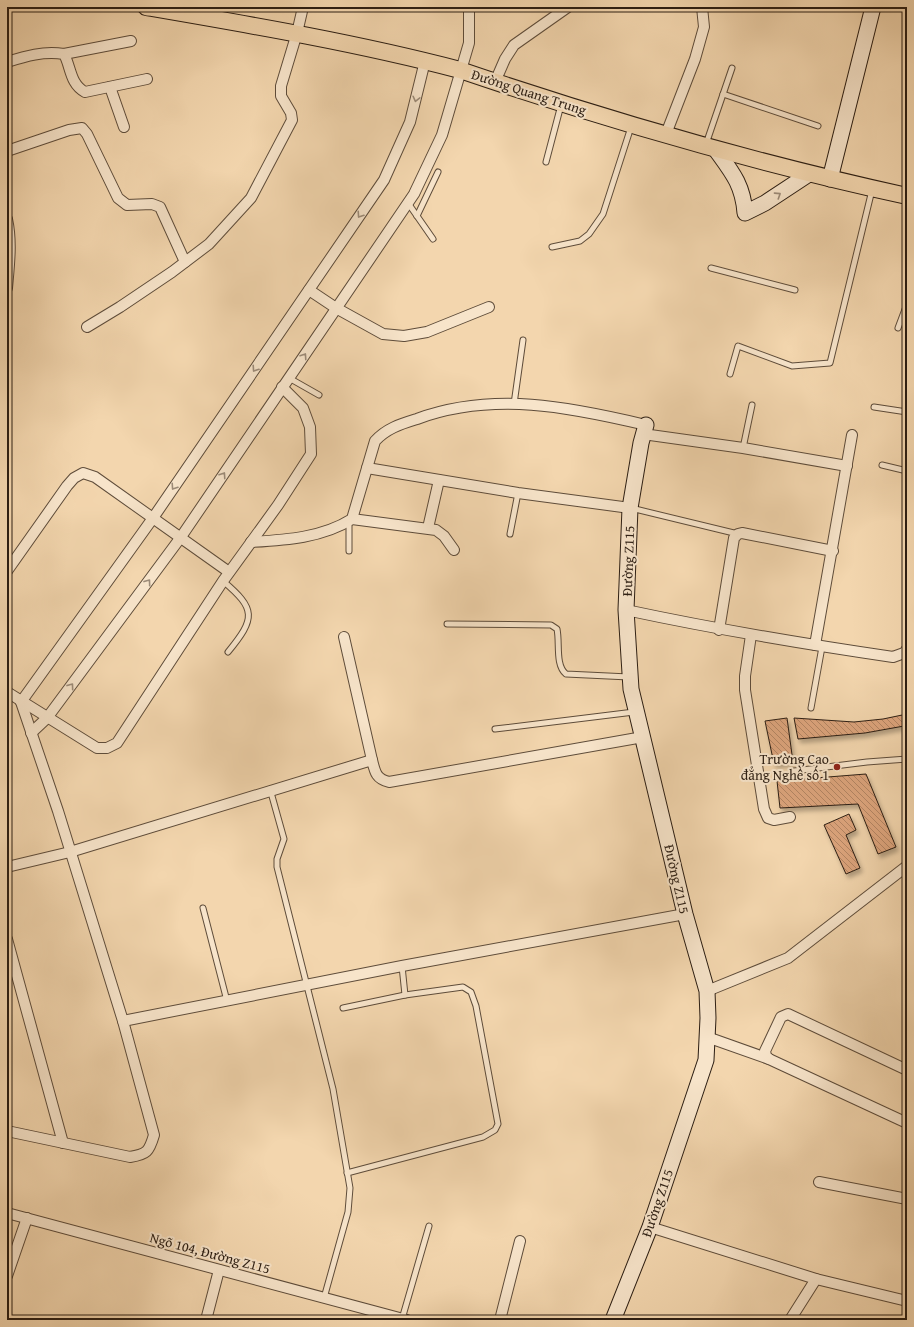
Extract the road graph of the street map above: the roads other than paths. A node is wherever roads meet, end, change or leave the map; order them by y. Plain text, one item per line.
1 (146, 7) edge
2 (303, 7) edge
3 (469, 7) edge
4 (568, 7) edge
5 (702, 7) edge
6 (873, 7) edge
7 (298, 33) junction
8 (132, 41) dead end
9 (64, 54) junction
10 (425, 61) junction
11 (7, 62) edge
12 (732, 68) dead end
13 (460, 70) junction
14 (147, 79) dead end
15 (495, 82) junction
16 (110, 87) junction
17 (723, 94) junction
18 (562, 102) junction
19 (632, 124) junction
20 (818, 126) dead end
21 (124, 127) dead end
22 (666, 134) junction
23 (711, 148) junction
24 (7, 151) edge
25 (546, 162) dead end
26 (438, 172) dead end
27 (809, 174) junction
28 (830, 179) junction
29 (872, 189) junction
30 (907, 196) edge
31 (408, 204) junction
32 (417, 216) junction
33 (7, 219) edge
34 (433, 239) dead end
35 (552, 246) dead end
36 (185, 262) junction
37 (711, 268) dead end
38 (7, 288) edge
39 (309, 290) junction
40 (794, 290) dead end
41 (907, 304) edge
42 (489, 307) dead end
43 (336, 308) junction
44 (87, 327) dead end
45 (898, 328) dead end
46 (523, 340) dead end
47 (730, 374) dead end
48 (289, 378) junction
49 (282, 387) junction
50 (319, 395) dead end
51 (514, 404) junction
52 (752, 405) dead end
53 (874, 407) dead end
54 (907, 412) edge
55 (645, 430) junction
56 (852, 435) dead end
57 (743, 448) junction
58 (882, 465) dead end
59 (847, 466) junction
60 (367, 468) junction
61 (907, 471) edge
62 (439, 480) junction
63 (518, 492) junction
64 (630, 508) junction
65 (153, 518) junction
66 (350, 520) junction
67 (428, 528) junction
68 (510, 534) dead end
69 (738, 534) junction
70 (181, 537) junction
71 (251, 542) junction
72 (454, 550) dead end
73 (349, 551) dead end
74 (833, 551) junction
75 (7, 571) edge
76 (229, 572) junction
77 (223, 581) junction
78 (626, 610) junction
79 (447, 624) dead end
80 (719, 630) junction
81 (751, 635) junction
82 (344, 637) dead end
83 (818, 646) junction
84 (907, 649) edge
85 (228, 652) dead end
86 (630, 677) junction
87 (7, 692) edge
88 (21, 702) junction
89 (811, 708) dead end
90 (635, 712) junction
91 (48, 718) junction
92 (495, 729) dead end
93 (31, 733) junction
94 (643, 737) junction
95 (372, 760) junction
96 (907, 760) edge
97 (794, 771) dead end
98 (270, 789) junction
99 (790, 817) dead end
100 (70, 852) junction
101 (907, 866) edge
102 (7, 867) edge
103 (203, 908) dead end
104 (684, 914) junction
105 (7, 939) edge
106 (402, 966) junction
107 (308, 984) junction
108 (707, 991) junction
109 (405, 994) junction
110 (227, 1001) junction
111 (343, 1008) dead end
112 (123, 1021) junction
113 (707, 1037) junction
114 (769, 1059) junction
115 (907, 1070) edge
116 (907, 1123) edge
117 (7, 1131) edge
118 (63, 1143) junction
119 (347, 1173) junction
120 (819, 1182) dead end
121 (907, 1199) edge
122 (7, 1212) edge
123 (27, 1218) junction
124 (429, 1226) dead end
125 (650, 1227) junction
126 (520, 1241) dead end
127 (219, 1270) junction
128 (7, 1276) edge
129 (816, 1279) junction
130 (324, 1298) junction
131 (907, 1301) edge
132 (405, 1319) edge
133 (206, 1320) edge
134 (500, 1320) edge
135 (613, 1320) edge
136 (790, 1320) edge

1 - 7 main road, Đường Quang Trung
2 - 7 street
3 - 13 street
4 - 15 street
5 - 22 street
6 - 28 street
7 - 10 main road, Đường Quang Trung
7 - 36 street
8 - 9 street
9 - 11 street
9 - 16 street
10 - 13 main road, Đường Quang Trung
10 -> 39 street
12 - 17 lane
13 - 15 main road, Đường Quang Trung
13 - 31 street
14 - 16 street
15 - 18 main road, Đường Quang Trung
16 - 21 street
17 - 20 lane
17 - 23 lane
18 - 19 main road, Đường Quang Trung
18 - 25 lane
19 - 22 main road, Đường Quang Trung
19 - 35 lane
22 - 23 main road, Đường Quang Trung
23 - 27 main road, Đường Quang Trung
23 -> 27 street
24 - 36 street
26 - 32 lane
27 - 28 main road, Đường Quang Trung
28 - 29 main road, Đường Quang Trung
29 - 30 main road, Đường Quang Trung
29 - 47 lane
31 - 32 lane
31 - 43 street
32 - 34 lane
33 - 38 street
36 - 44 street
37 - 40 lane
39 - 43 street
39 -> 65 street
41 - 45 lane
42 - 43 street
48 -> 43 street
46 - 51 lane
48 - 49 street
48 - 50 lane
70 -> 49 street
49 - 71 street
51 - 55 street
51 - 60 street
52 - 57 lane
53 - 54 lane
55 - 57 street
55 - 64 street, Đường Z115
56 - 59 street
57 - 59 street
58 - 61 lane
59 - 74 street
60 - 62 street
60 - 66 street
62 - 63 street
62 - 67 street
63 - 64 street
63 - 68 lane
64 - 69 lane
64 - 78 street, Đường Z115
65 - 70 street
65 - 75 street
65 - 88 street
66 - 67 street
66 - 71 street
66 - 73 lane
67 - 72 street
69 - 74 street
69 - 80 street
70 - 76 street
91 -> 70 street
71 - 76 street
74 - 83 street
76 - 77 street
77 - 85 lane
77 - 91 street
78 - 80 street
78 - 86 street, Đường Z115
79 - 86 lane
80 - 81 street
81 - 83 street
81 - 99 street
82 - 95 street
83 - 84 street
83 - 89 lane
86 - 90 street, Đường Z115
87 - 88 street
88 - 91 street
88 - 93 street
90 - 92 lane
90 - 94 street, Đường Z115
91 - 93 street
93 - 100 street
94 - 95 street
94 - 104 street, Đường Z115
95 - 98 street
96 - 97 lane
98 - 100 street
98 - 107 lane
100 - 102 street
100 - 112 street
101 - 108 street
103 - 110 lane
104 - 106 street
104 - 108 street, Đường Z115
105 - 118 street
106 - 107 street
106 - 109 lane
107 - 110 street
107 - 119 lane
108 - 113 street, Đường Z115
109 - 111 lane
109 - 119 lane
110 - 112 street
112 - 118 street
113 - 114 street
113 - 125 street, Đường Z115
114 - 115 street
114 - 116 street
117 - 118 street
119 - 130 lane
120 - 121 street
122 - 123 street, Ngõ 104, Đường Z115
123 - 127 street, Ngõ 104, Đường Z115
123 - 128 street
124 - 132 lane
125 - 129 street
125 - 135 street, Đường Z115
126 - 134 street
127 - 130 street, Ngõ 104, Đường Z115
127 - 133 street
129 - 131 street
129 - 136 street
130 - 132 street, Ngõ 104, Đường Z115

